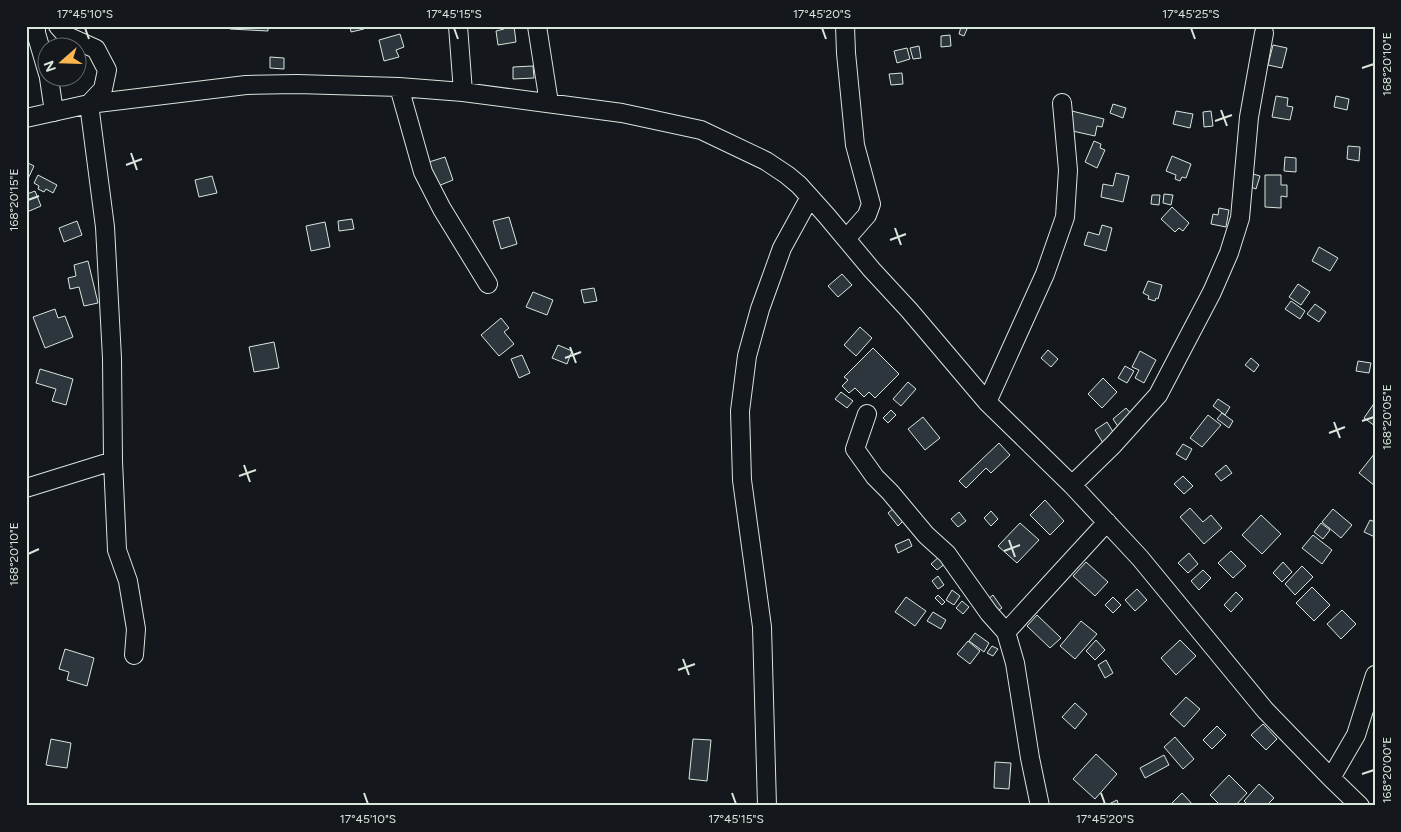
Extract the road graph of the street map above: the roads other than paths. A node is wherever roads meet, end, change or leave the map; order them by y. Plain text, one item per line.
1 (36, 26) edge
2 (58, 26) edge
3 (458, 26) edge
4 (537, 26) edge
5 (845, 26) edge
6 (1264, 33) dead end
7 (38, 40) edge
8 (399, 87) junction
9 (50, 88) edge
10 (462, 92) junction
11 (550, 103) junction
12 (1062, 103) dead end
13 (89, 104) junction
14 (54, 112) junction
15 (26, 118) edge
16 (810, 197) junction
17 (846, 239) junction
18 (488, 284) dead end
19 (987, 402) junction
20 (867, 414) dead end
21 (113, 461) junction
22 (1072, 485) junction
23 (26, 488) edge
24 (1107, 522) junction
25 (1006, 632) junction
26 (134, 655) dead end
27 (1375, 675) edge
28 (1331, 778) junction
29 (767, 806) edge
30 (1040, 806) edge
31 (1360, 806) edge

1 - 7 street
2 - 13 street
3 - 10 street
4 - 11 street
5 - 17 street
6 - 22 street
8 - 10 street
8 - 13 street
8 - 18 street
9 - 14 street
10 - 11 street
11 - 16 street
12 - 19 street
13 - 14 street
13 - 21 street
14 - 15 street
16 - 17 street
16 - 29 street
17 - 19 street
19 - 22 street
20 - 25 street
21 - 23 street
21 - 26 street
22 - 24 street
24 - 25 street
24 - 28 street
25 - 30 street
27 - 28 street
28 - 31 street

